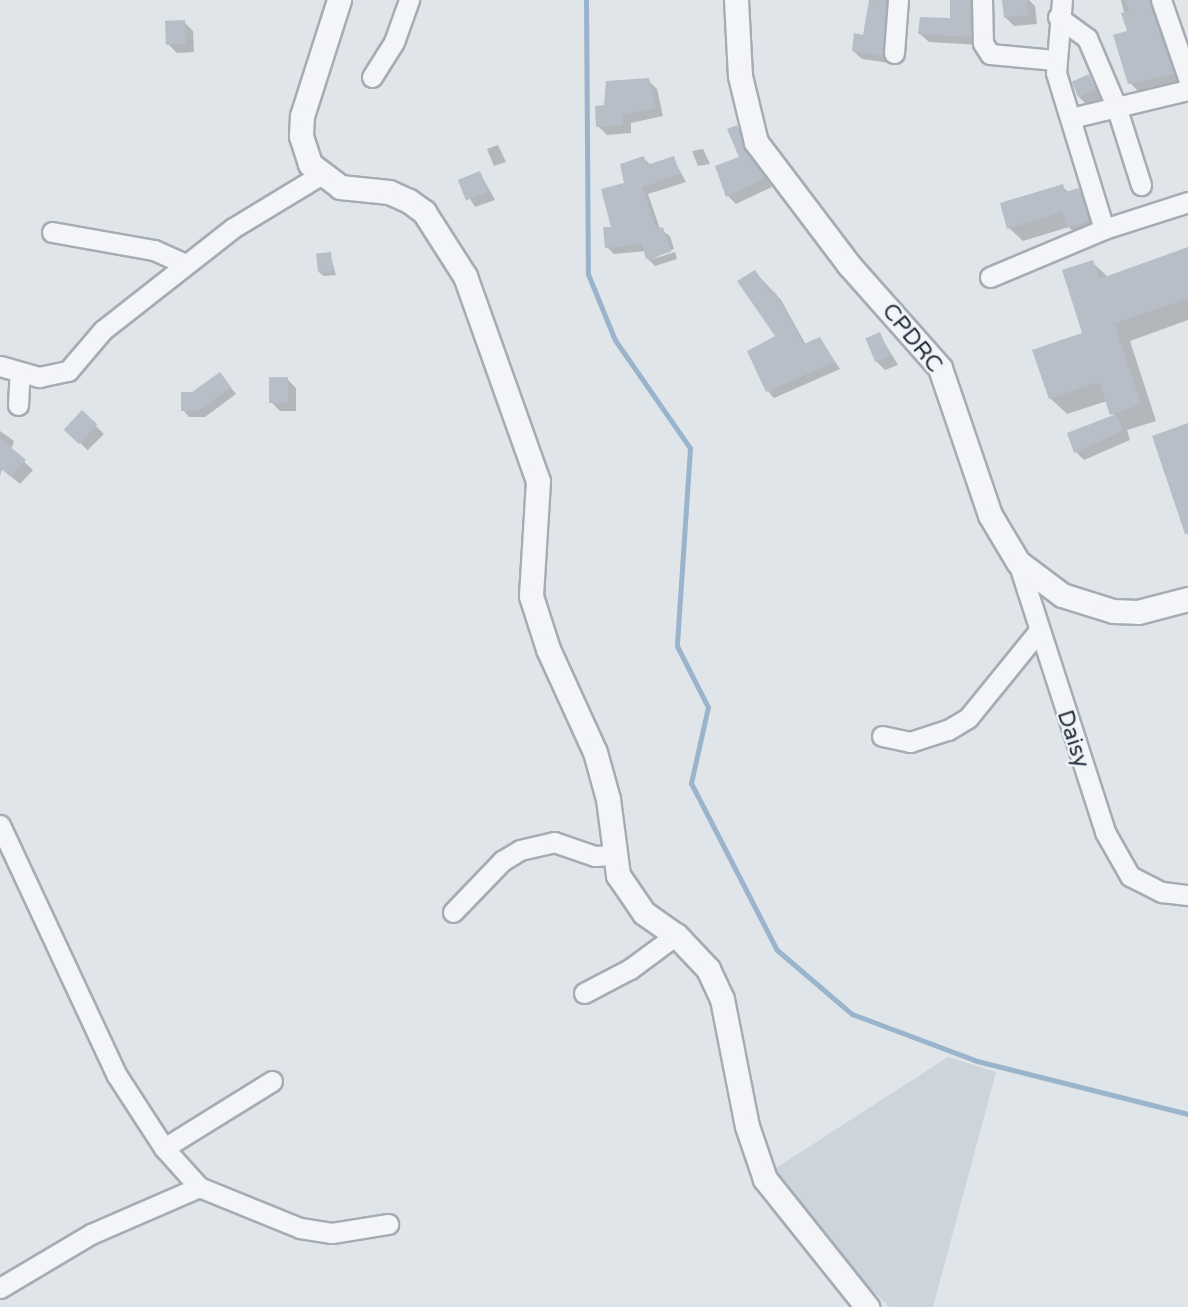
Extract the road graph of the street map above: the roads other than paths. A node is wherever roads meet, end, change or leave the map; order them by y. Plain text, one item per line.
1 (339, 0) edge
2 (409, 0) edge
3 (736, 0) edge
4 (898, 0) edge
5 (982, 0) edge
6 (1161, 0) edge
7 (1060, 9) edge
8 (894, 53) dead end
9 (1055, 60) junction
10 (372, 77) dead end
11 (1188, 78) edge
12 (1188, 90) edge
13 (1116, 106) junction
14 (1071, 118) junction
15 (320, 175) junction
16 (1142, 185) dead end
17 (1188, 202) edge
18 (1104, 229) junction
19 (52, 232) dead end
20 (186, 264) junction
21 (990, 277) dead end
22 (0, 366) edge
23 (20, 372) junction
24 (18, 405) dead end
25 (1018, 562) junction
26 (1188, 599) edge
27 (1038, 632) junction
28 (882, 736) dead end
29 (0, 825) edge
30 (614, 855) junction
31 (1188, 895) edge
32 (453, 912) dead end
33 (676, 935) junction
34 (584, 993) dead end
35 (272, 1081) dead end
36 (164, 1148) junction
37 (199, 1187) junction
38 (387, 1224) dead end
39 (0, 1288) edge
40 (867, 1307) edge

1 - 15 street
2 - 10 street
3 - 25 street, CPDRC
4 - 8 street
5 - 9 street
6 - 11 street
7 - 9 street
7 - 13 street
9 - 14 street
12 - 13 street
13 - 14 street
13 - 16 street
14 - 18 street
15 - 20 street
15 - 30 street
17 - 18 street
18 - 21 street
19 - 20 street
20 - 23 street
22 - 23 street
23 - 24 street
25 - 26 street, CPDRC
25 - 27 street, Daisy
27 - 28 street
27 - 31 street, Daisy
29 - 36 street
30 - 32 street
30 - 33 street
33 - 34 street
33 - 40 street
35 - 36 street
36 - 37 street
37 - 38 street
37 - 39 street

